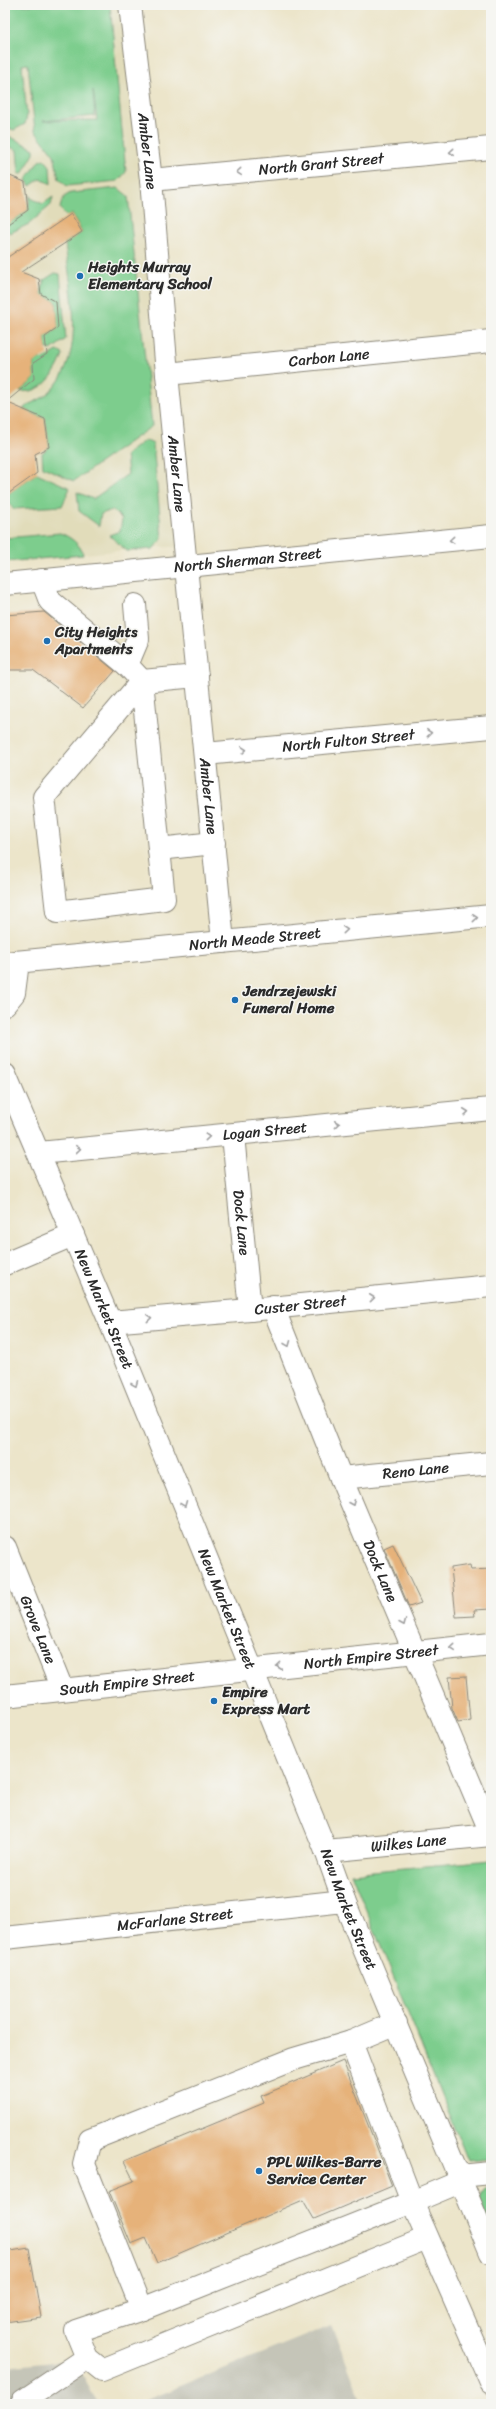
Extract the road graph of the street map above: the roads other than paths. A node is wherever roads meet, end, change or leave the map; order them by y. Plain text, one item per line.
1 (130, 5) edge
2 (491, 148) edge
3 (150, 180) junction
4 (491, 341) edge
5 (167, 374) junction
6 (491, 536) edge
7 (186, 565) junction
8 (42, 580) junction
9 (5, 584) edge
10 (135, 605) dead end
11 (127, 665) junction
12 (197, 676) junction
13 (142, 681) junction
14 (491, 727) edge
15 (206, 754) junction
16 (214, 843) junction
17 (159, 849) junction
18 (491, 916) edge
19 (223, 942) junction
20 (12, 963) edge
21 (5, 1004) edge
22 (5, 1076) edge
23 (491, 1109) edge
24 (233, 1134) junction
25 (39, 1153) junction
26 (73, 1235) junction
27 (5, 1264) edge
28 (491, 1286) edge
29 (273, 1307) junction
30 (250, 1310) junction
31 (110, 1322) junction
32 (491, 1464) edge
33 (341, 1478) junction
34 (5, 1547) edge
35 (491, 1644) edge
36 (415, 1652) junction
37 (250, 1669) junction
38 (62, 1689) junction
39 (5, 1696) edge
40 (491, 1834) edge
41 (326, 1851) junction
42 (344, 1901) junction
43 (5, 1938) edge
44 (396, 2023) junction
45 (351, 2042) junction
46 (491, 2173) edge
47 (461, 2179) junction
48 (412, 2202) junction
49 (427, 2238) junction
50 (491, 2253) edge
51 (142, 2310) junction
52 (87, 2358) junction
53 (491, 2382) edge
54 (21, 2404) edge

1 - 3 street, Amber Lane
2 -> 3 street, North Grant Street
3 - 5 street, Amber Lane
4 - 5 street, Carbon Lane
5 - 7 street, Amber Lane
6 -> 7 street, North Sherman Street
7 - 8 street, North Sherman Street
7 - 12 street, Amber Lane
8 - 9 street, North Sherman Street
8 - 11 street
10 - 11 street
11 - 13 street
12 - 13 street
12 - 15 street, Amber Lane
13 - 17 street
13 - 17 street
15 -> 14 street, North Fulton Street
15 - 16 street, Amber Lane
16 - 17 street
16 - 19 street, Amber Lane
19 -> 18 street, North Meade Street
19 - 20 street, North Meade Street
20 - 21 street
22 - 25 street, New Market Street
24 -> 23 street, Logan Street
25 -> 24 street, Logan Street
24 - 30 street, Dock Lane
25 - 26 street, New Market Street
26 - 27 street
26 - 31 street, New Market Street
29 -> 28 street, Custer Street
29 - 30 street, Custer Street
29 -> 33 street, Dock Lane
31 -> 30 street, Custer Street
31 -> 37 street, New Market Street
32 - 33 street, Reno Lane
33 -> 36 street, Dock Lane
34 - 38 street, Grove Lane
35 -> 36 street, North Empire Street
36 -> 37 street, North Empire Street
36 - 40 street, Dock Lane
37 - 38 street, South Empire Street
37 - 41 street, New Market Street
38 - 39 street, South Empire Street
40 - 41 street, Wilkes Lane
41 - 42 street, New Market Street
42 - 43 street, McFarlane Street
42 - 44 street, New Market Street
44 - 45 street
44 - 47 street, New Market Street
45 - 48 street
45 - 51 street
46 - 47 street
47 - 48 street
47 - 50 street, New Market Street
48 - 49 street
48 - 51 street
49 - 52 street
49 - 53 street
51 - 52 street
52 - 54 street

